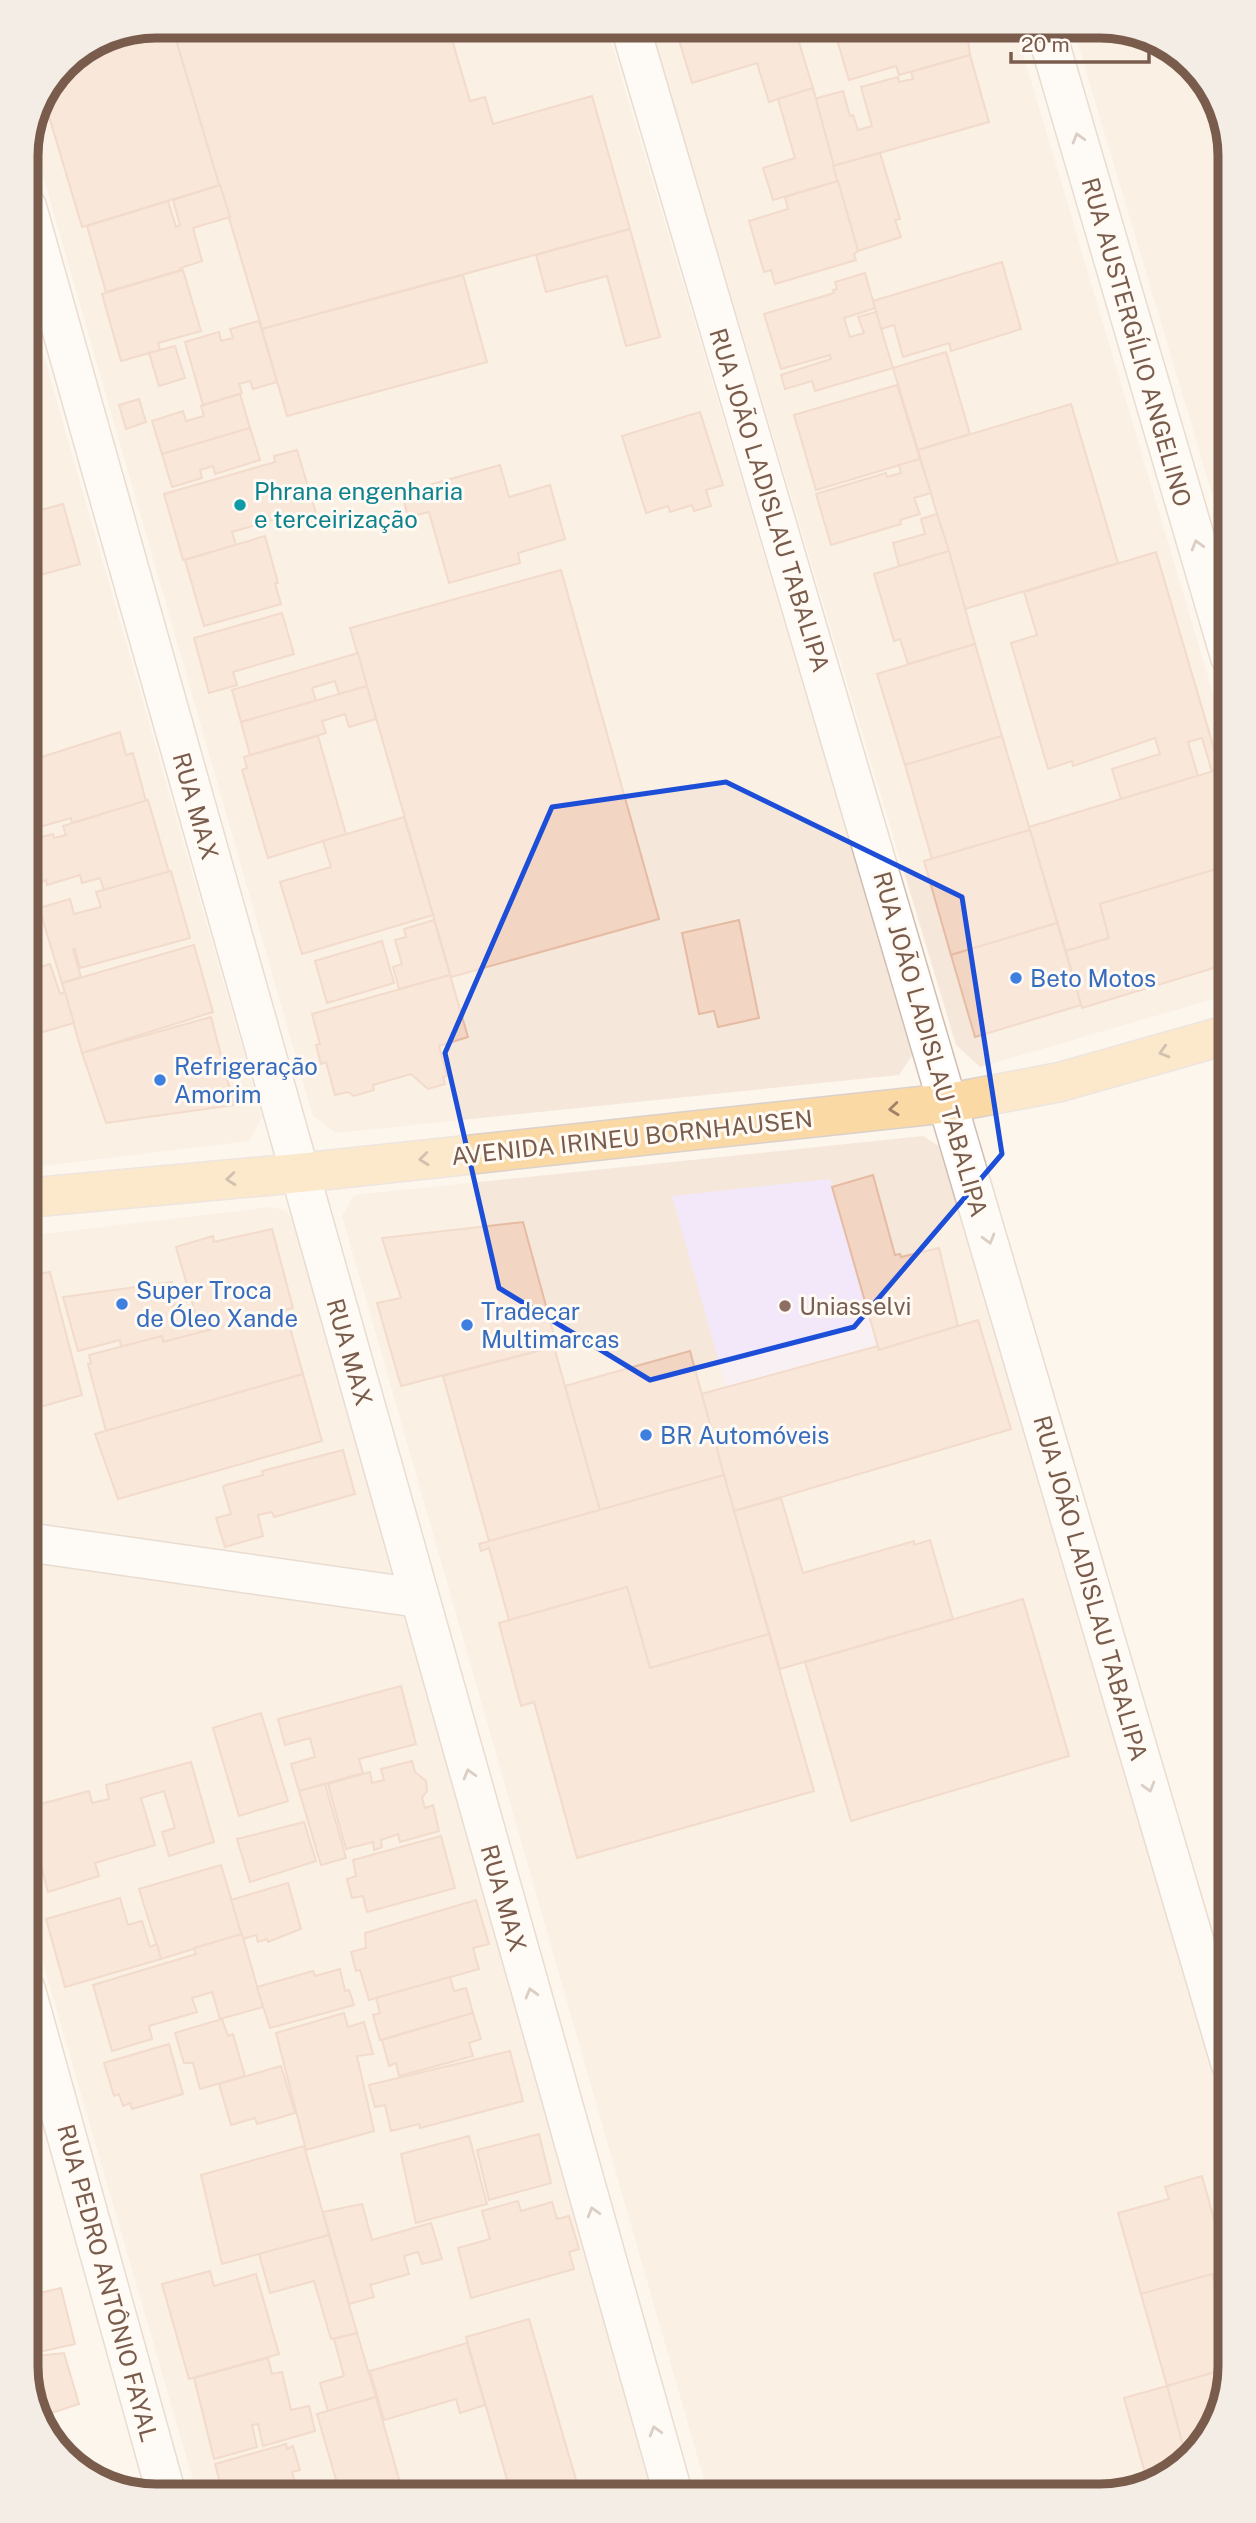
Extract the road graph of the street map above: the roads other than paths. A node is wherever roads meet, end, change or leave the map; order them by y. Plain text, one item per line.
1 (634, 39) edge
2 (1049, 39) edge
3 (39, 253) edge
4 (1218, 616) edge
5 (1218, 1037) edge
6 (949, 1103) junction
7 (299, 1172) junction
8 (39, 1197) edge
9 (38, 1544) edge
10 (419, 1598) junction
11 (1218, 2021) edge
12 (38, 2034) edge
13 (163, 2484) edge
14 (670, 2484) edge

1 - 6 street, RUA JOÃO LADISLAU TABALIPA
4 -> 2 street, RUA AUSTERGÍLIO ANGELINO
3 - 7 street, RUA MAX
5 -> 6 main road, AVENIDA IRINEU BORNHAUSEN
6 -> 7 main road, AVENIDA IRINEU BORNHAUSEN
6 -> 11 street, RUA JOÃO LADISLAU TABALIPA
7 -> 8 main road, AVENIDA IRINEU BORNHAUSEN
7 - 10 street, RUA MAX
9 - 10 street
14 -> 10 street, RUA MAX
12 - 13 street, RUA PEDRO ANTÔNIO FAYAL

